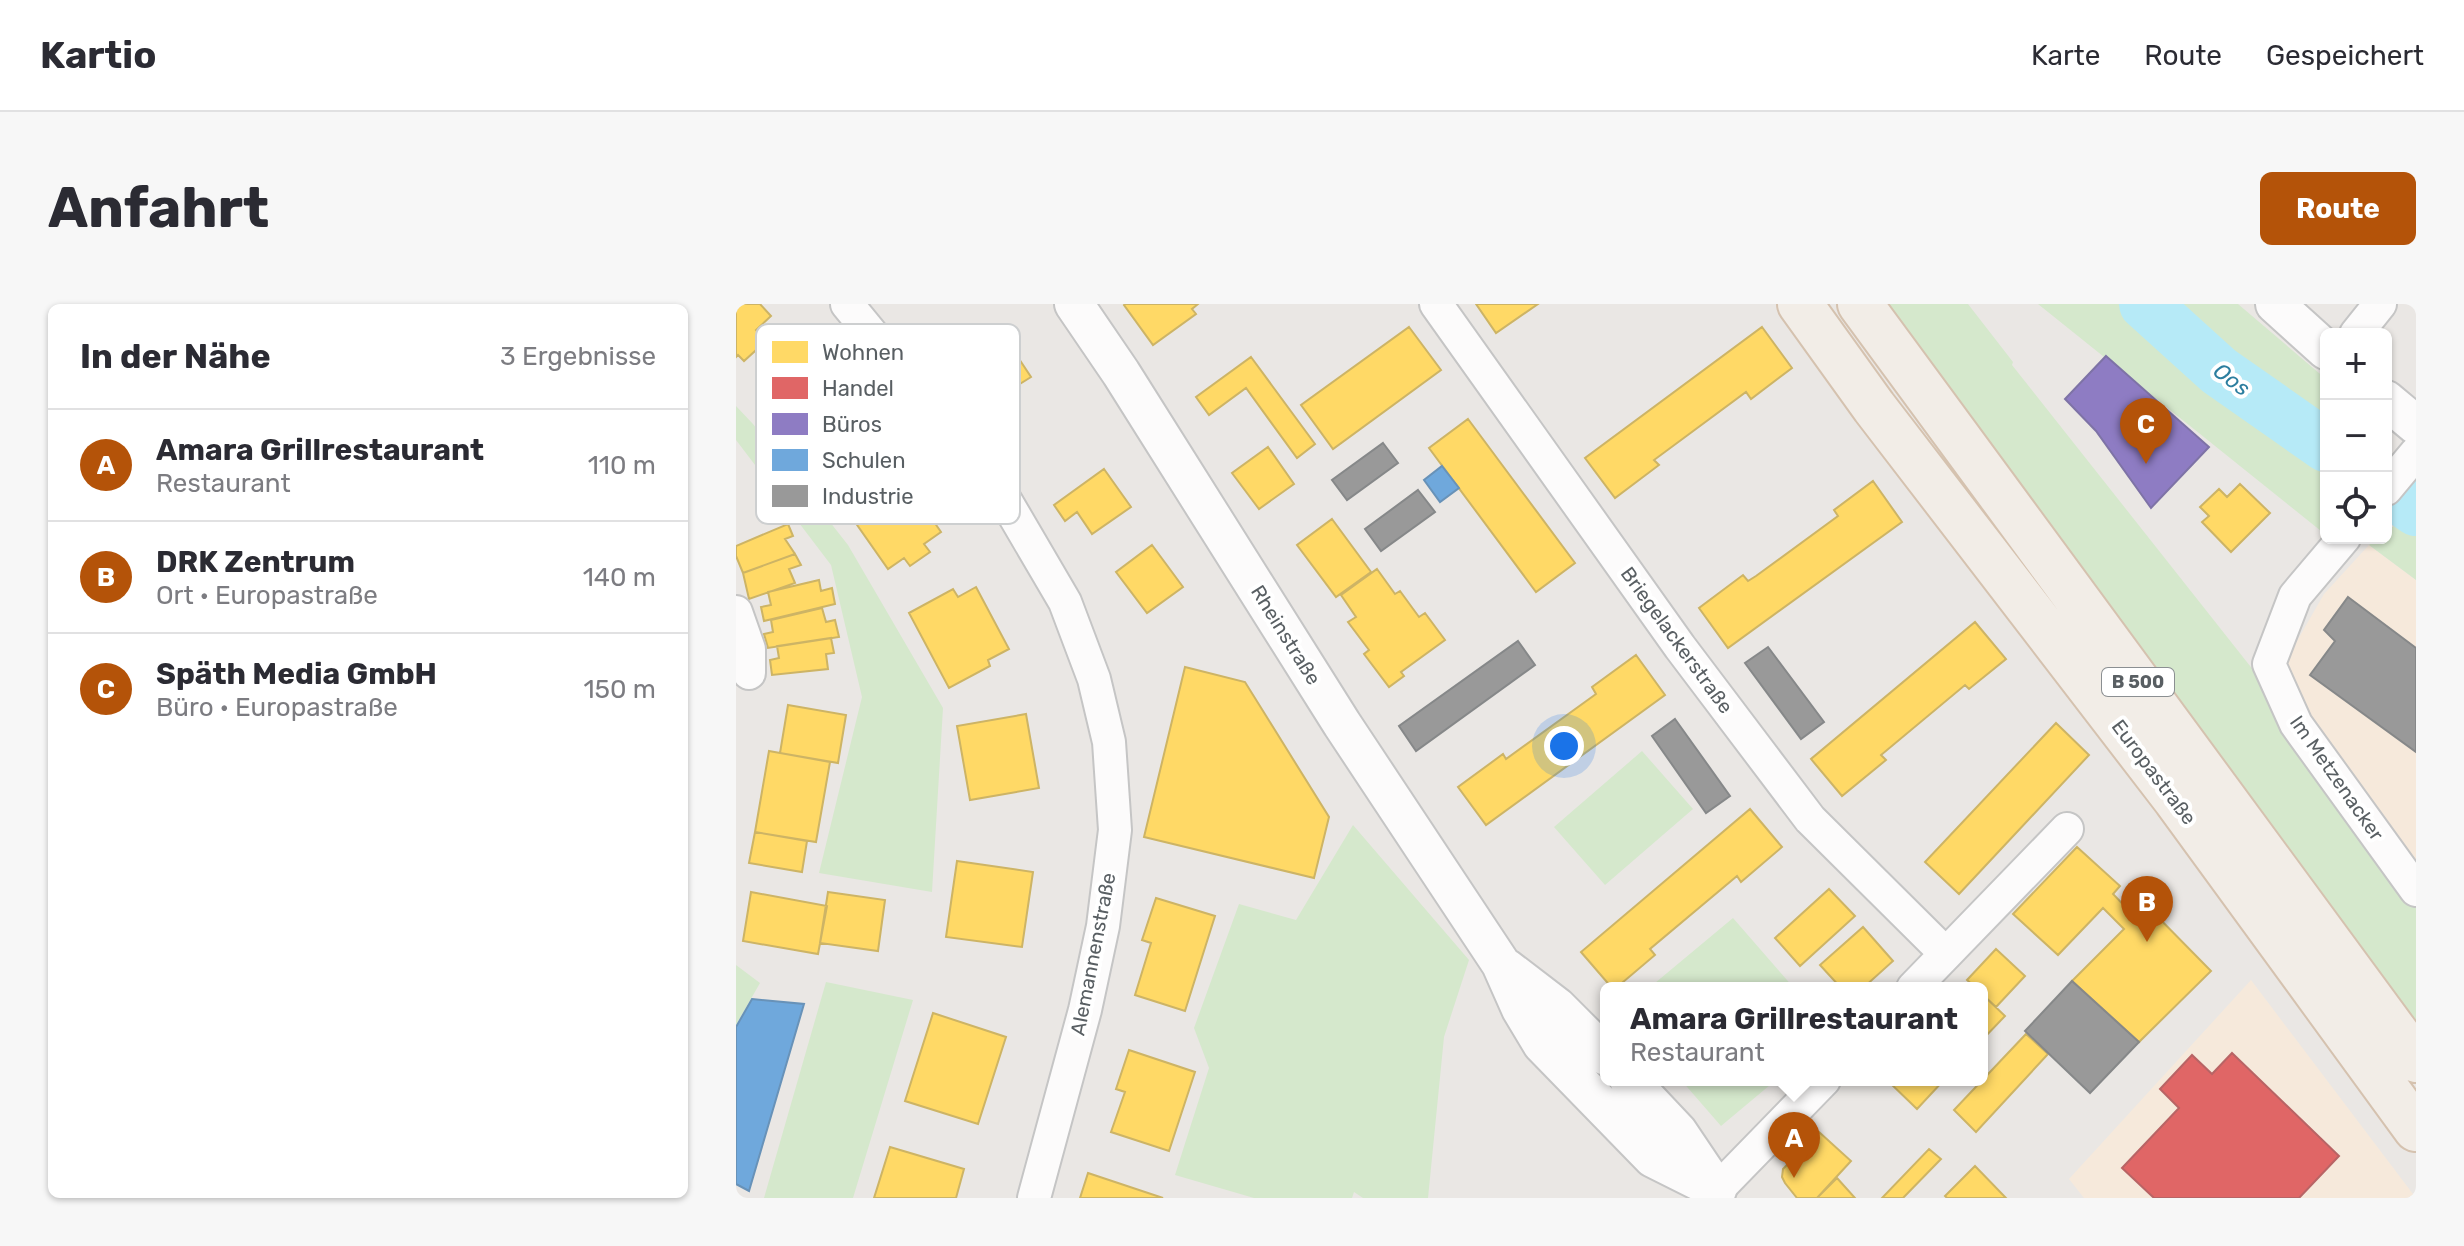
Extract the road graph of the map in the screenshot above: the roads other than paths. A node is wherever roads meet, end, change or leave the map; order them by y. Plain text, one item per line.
1 (847, 304) edge
2 (1074, 304) edge
3 (1436, 304) edge
4 (1800, 304) edge
5 (1860, 304) edge
6 (2275, 304) edge
7 (2380, 304) edge
8 (863, 324) edge
9 (2361, 328) edge
10 (2320, 345) edge
11 (2392, 405) edge
12 (2416, 425) edge
13 (1019, 524) edge
14 (2339, 544) edge
15 (736, 612) edge
16 (749, 673) dead end
17 (2067, 829) dead end
18 (2416, 890) edge
19 (1946, 954) junction
20 (1501, 964) junction
21 (1919, 982) edge
22 (1600, 1050) edge
23 (2416, 1060) edge
24 (1635, 1086) edge
25 (1818, 1086) edge
26 (2416, 1129) edge
27 (1714, 1196) edge
28 (1034, 1198) edge

1 - 8 street, Alemannenstraße
2 - 20 street, Rheinstraße
3 - 19 street, Briegelackerstraße
4 - 26 main road, Europastraße / B 500
5 - 23 main road, Europastraße / B 500
6 - 10 street
7 - 9 street
11 - 12 street
13 - 28 street, Alemannenstraße
14 - 18 street, Im Metzenacker
15 - 16 street
17 - 19 street
19 - 21 street
20 - 22 street, Rheinstraße
20 - 27 street, Rheinstraße
24 - 27 street
25 - 27 street

